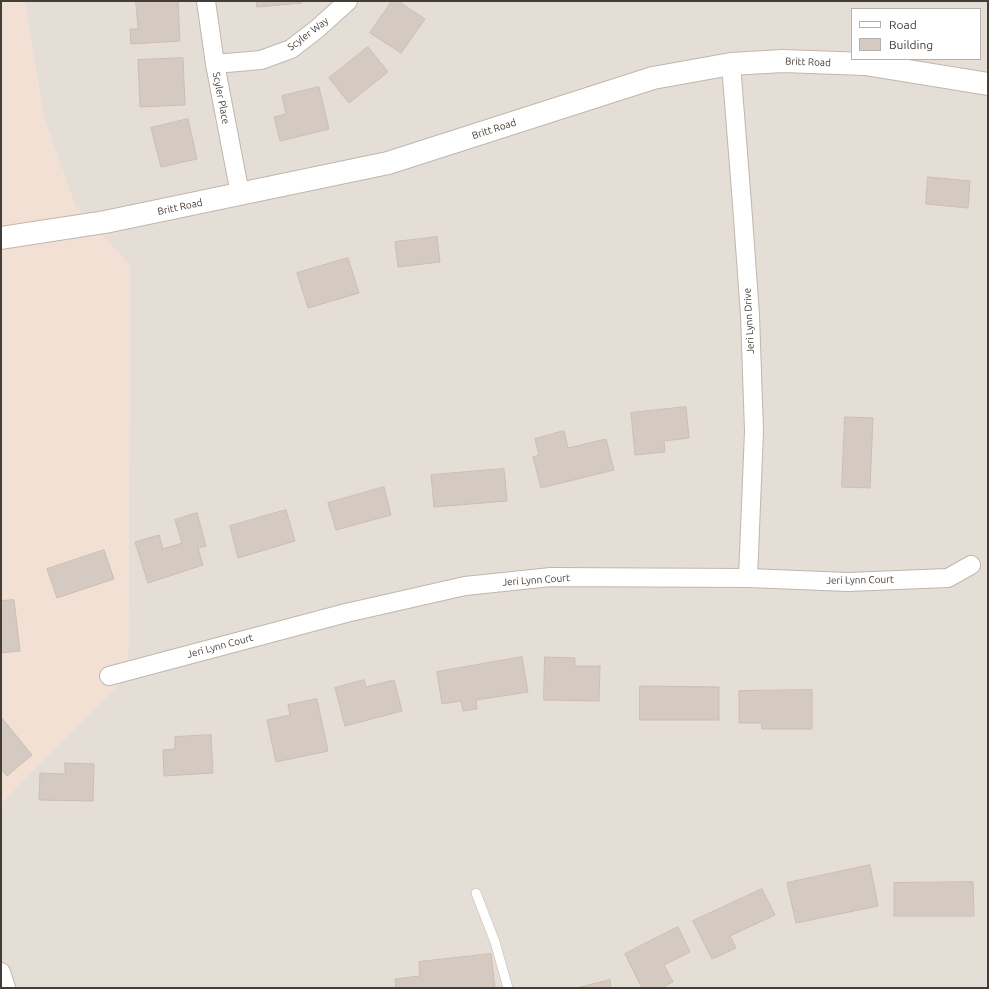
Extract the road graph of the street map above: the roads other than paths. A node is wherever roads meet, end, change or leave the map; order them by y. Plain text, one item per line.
1 (206, 1) edge
2 (348, 1) edge
3 (215, 64) junction
4 (731, 64) junction
5 (988, 84) edge
6 (240, 194) junction
7 (1, 238) edge
8 (971, 565) dead end
9 (748, 578) junction
10 (109, 676) dead end
11 (476, 893) dead end
12 (1, 972) edge
13 (6, 988) edge
14 (508, 988) edge

1 - 3 street, Scyler Place
2 - 3 street, Scyler Way
3 - 6 street, Scyler Place
4 - 5 street, Britt Road
4 - 6 street, Britt Road
4 - 9 street, Jeri Lynn Drive
6 - 7 street, Britt Road
8 - 9 street, Jeri Lynn Court
9 - 10 street, Jeri Lynn Court
11 - 14 lane
12 - 13 street

